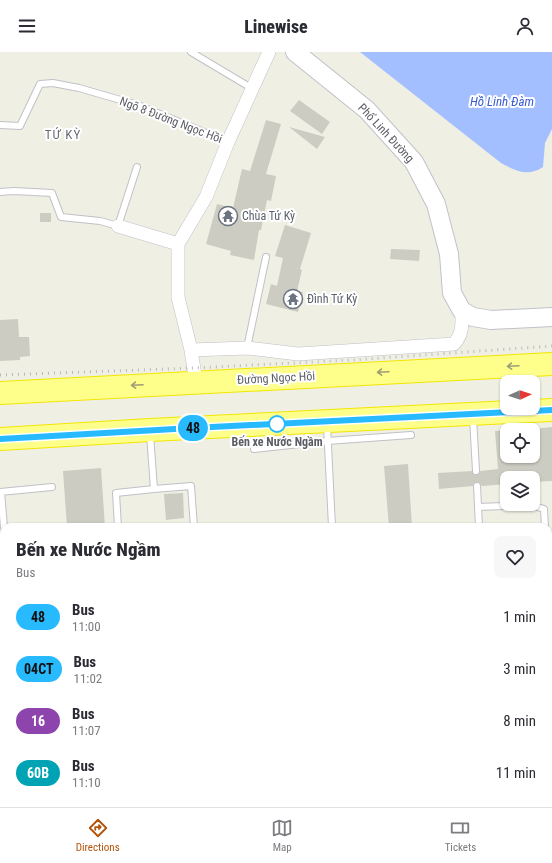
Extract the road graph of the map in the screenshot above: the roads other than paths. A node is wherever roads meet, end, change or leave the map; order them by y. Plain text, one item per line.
1 (190, 52) edge
2 (269, 52) edge
3 (295, 52) edge
4 (253, 89) junction
5 (0, 125) edge
6 (228, 142) junction
7 (137, 168) dead end
8 (0, 192) edge
9 (118, 226) junction
10 (178, 244) junction
11 (266, 257) dead end
12 (462, 312) junction
13 (552, 317) edge
14 (247, 348) junction
15 (191, 350) junction
16 (552, 364) edge
17 (196, 382) junction
18 (0, 393) edge
19 (552, 410) edge
20 (473, 414) junction
21 (150, 430) junction
22 (327, 431) junction
23 (410, 435) dead end
24 (0, 439) edge
25 (254, 449) dead end
26 (476, 471) dead end
27 (477, 486) dead end
28 (52, 488) dead end
29 (154, 489) junction
30 (1, 492) edge
31 (478, 507) junction
32 (4, 523) edge
33 (118, 523) edge
34 (194, 523) edge
35 (332, 523) edge
36 (479, 523) edge
37 (545, 523) edge
38 (552, 657) edge
39 (552, 663) edge

1 - 4 lane
2 - 4 street, Ngõ 8 Đường Ngọc Hồi
3 - 12 street, Phố Linh Đường
4 - 6 street, Ngõ 8 Đường Ngọc Hồi
5 - 6 lane, Ngõ 8 Đường Ngọc Hồi
6 - 10 street, Ngõ 8 Đường Ngọc Hồi
7 - 9 lane
8 - 9 lane
9 - 10 street
10 - 15 street
11 - 14 lane
12 - 13 street
12 - 14 street
14 - 15 street
15 - 17 street
16 -> 17 highway, Đường Ngọc Hồi
17 -> 18 highway, Đường Ngọc Hồi
19 - 20 highway
20 - 22 highway
20 - 26 lane
21 - 22 highway
21 - 24 highway
21 - 29 lane
22 - 23 lane
22 - 25 lane
22 - 35 lane
27 - 31 lane
28 - 30 lane
29 - 33 lane
29 - 34 lane
30 - 32 lane
31 - 36 lane
31 - 37 lane
38 - 39 lane

